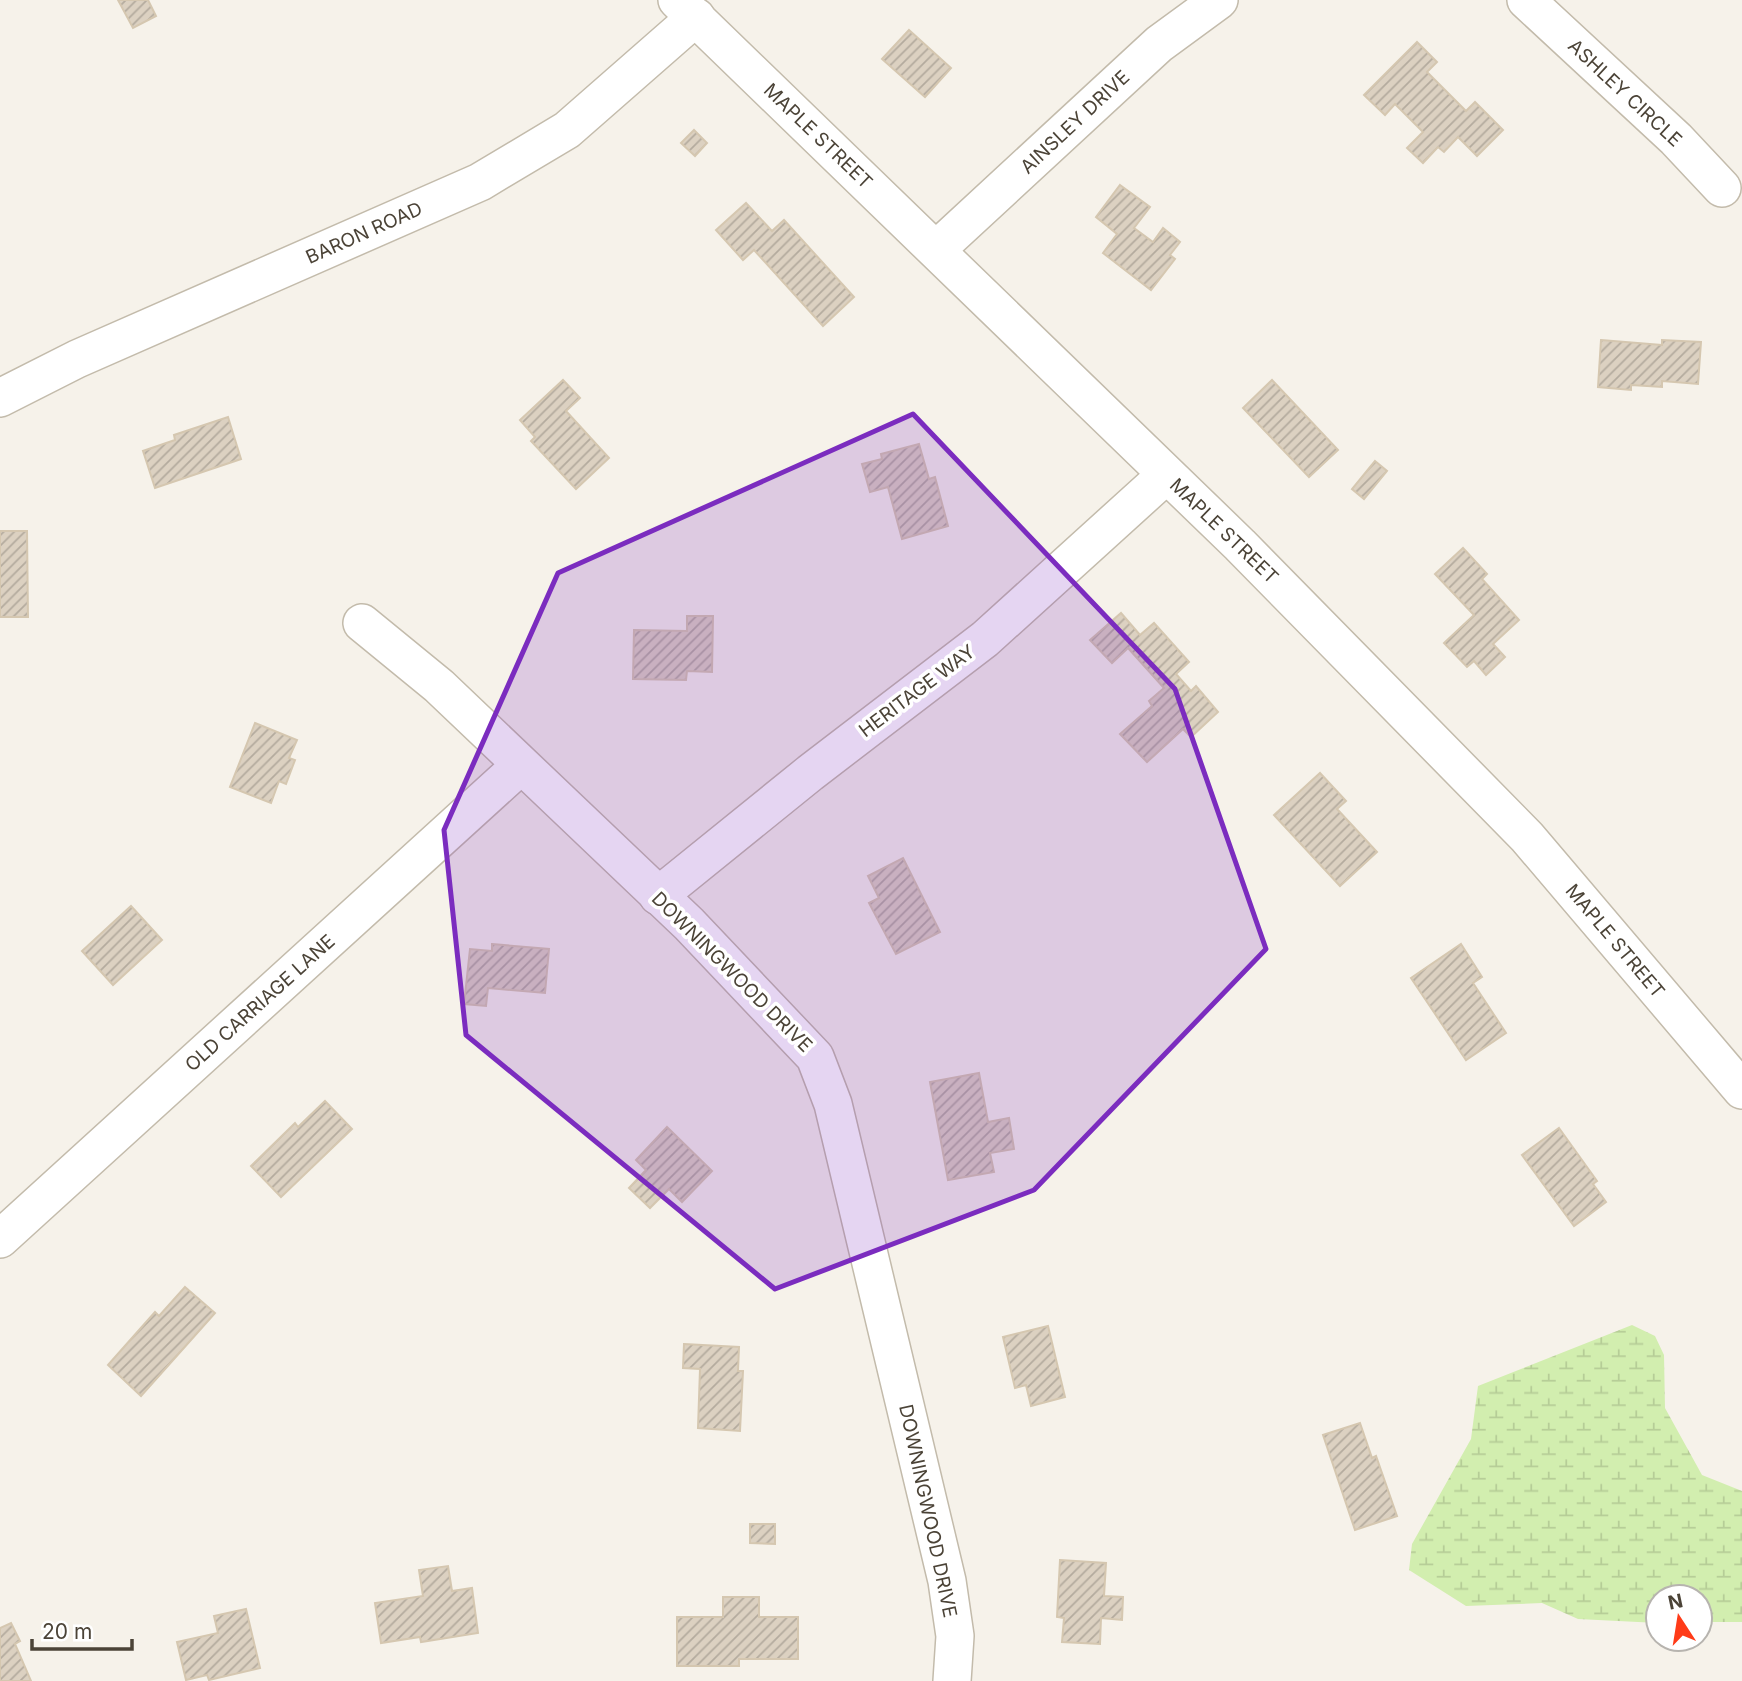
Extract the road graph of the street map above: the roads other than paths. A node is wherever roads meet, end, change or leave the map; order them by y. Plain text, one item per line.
1 (1219, 0) edge
2 (1526, 0) edge
3 (686, 8) edge
4 (1722, 188) dead end
5 (936, 250) junction
6 (0, 398) edge
7 (1166, 475) junction
8 (362, 623) dead end
9 (520, 766) junction
10 (658, 896) junction
11 (1742, 1090) edge
12 (0, 1239) edge
13 (952, 1681) edge

1 - 5 street, AINSLEY DRIVE
2 - 4 street, ASHLEY CIRCLE
3 - 5 street, MAPLE STREET
3 - 6 street, BARON ROAD
5 - 7 street, MAPLE STREET
7 - 10 street, HERITAGE WAY
7 - 11 street, MAPLE STREET
8 - 9 street, DOWNINGWOOD DRIVE
9 - 10 street, DOWNINGWOOD DRIVE
9 - 12 street, OLD CARRIAGE LANE
10 - 13 street, DOWNINGWOOD DRIVE

